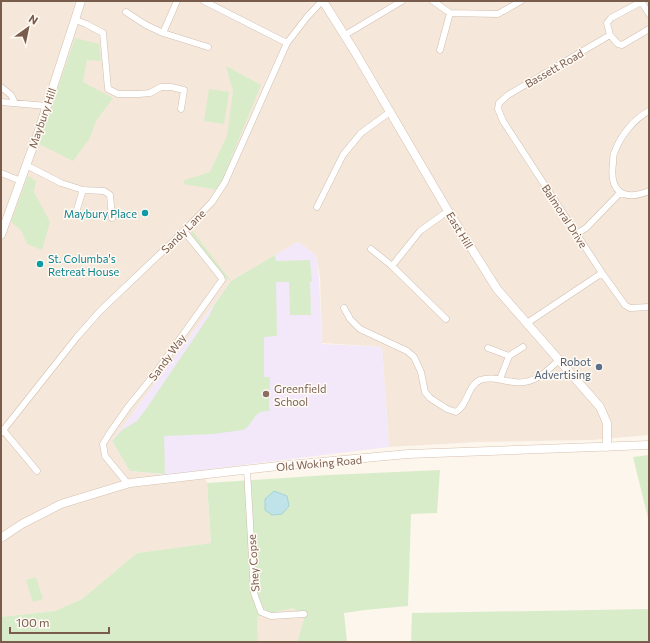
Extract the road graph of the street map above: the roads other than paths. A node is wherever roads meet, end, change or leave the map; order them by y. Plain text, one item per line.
1 (82, 1) edge
2 (177, 1) edge
3 (204, 1) edge
4 (322, 1) edge
5 (402, 1) edge
6 (434, 1) edge
7 (521, 1) edge
8 (126, 12) dead end
9 (450, 13) junction
10 (649, 14) edge
11 (76, 20) junction
12 (649, 29) edge
13 (163, 33) junction
14 (345, 35) junction
15 (610, 35) junction
16 (287, 43) junction
17 (208, 47) dead end
18 (440, 50) dead end
19 (1, 87) edge
20 (1, 102) edge
21 (15, 103) junction
22 (499, 103) joint
23 (47, 106) junction
24 (182, 110) dead end
25 (649, 111) edge
26 (390, 112) junction
27 (26, 165) junction
28 (1, 173) edge
29 (21, 181) junction
30 (83, 190) junction
31 (649, 192) edge
32 (620, 193) junction
33 (317, 208) dead end
34 (77, 209) dead end
35 (448, 211) junction
36 (112, 218) dead end
37 (184, 231) junction
38 (576, 234) junction
39 (1, 235) edge
40 (370, 249) dead end
41 (392, 266) junction
42 (602, 273) junction
43 (649, 307) edge
44 (344, 308) dead end
45 (446, 319) dead end
46 (527, 323) junction
47 (523, 347) dead end
48 (488, 348) dead end
49 (509, 356) junction
50 (560, 359) junction
51 (500, 379) junction
52 (2, 432) edge
53 (649, 445) edge
54 (607, 447) junction
55 (247, 470) junction
56 (37, 471) dead end
57 (128, 484) junction
58 (1, 538) edge
59 (304, 614) dead end

1 - 11 street, Maybury Hill
2 - 13 street
3 - 16 street
4 - 14 street, East Hill
4 - 16 street, Sandy Lane
5 - 14 street
6 - 9 street
7 - 9 street
8 - 13 street
9 - 18 street
10 - 15 street
11 - 23 street, Maybury Hill
11 - 24 street
12 - 15 street
13 - 17 street
14 - 26 street, East Hill
15 - 22 street, Bassett Road
16 - 37 street, Sandy Lane
19 - 21 street
20 - 21 street
21 - 23 street
22 - 38 street, Balmoral Drive
23 - 27 street, Maybury Hill
25 - 32 street
26 - 33 street
26 - 35 street, East Hill
27 - 29 street, Maybury Hill
27 - 30 street
28 - 29 street
29 - 39 street, Maybury Hill
30 - 34 street
30 - 36 street
31 - 32 street
32 - 38 street
35 - 41 street
35 - 46 street, East Hill
37 - 52 street, Sandy Lane
37 - 57 street, Sandy Way
38 - 42 street, Balmoral Drive
40 - 41 street
41 - 45 street
42 - 43 street, Balmoral Drive
42 - 46 street
44 - 51 street
46 - 50 street, East Hill
47 - 49 street
48 - 49 street
49 - 51 street
50 - 51 street
50 - 54 street, East Hill
52 - 56 street
53 - 54 street, Old Woking Road
54 - 55 street, Old Woking Road
55 - 57 street, Old Woking Road
55 - 59 street, Shey Copse
57 - 58 street, Old Woking Road

